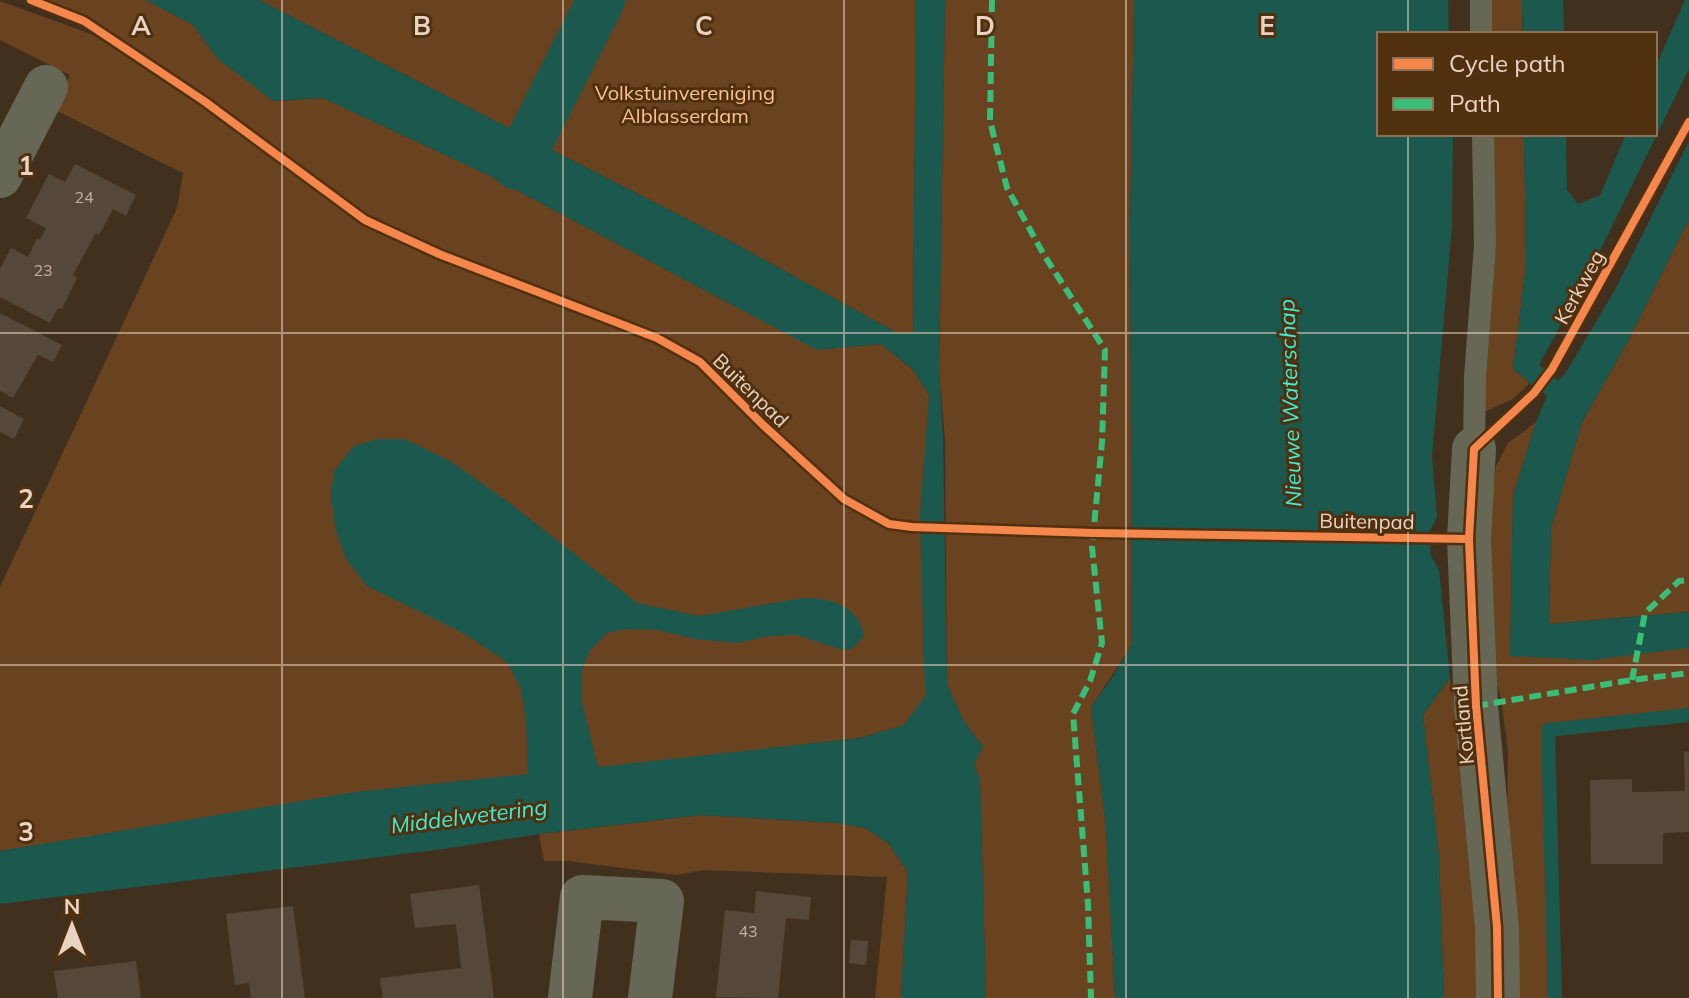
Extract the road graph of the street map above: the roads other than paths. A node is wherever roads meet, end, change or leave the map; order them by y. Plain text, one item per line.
1 (1481, 0) edge
2 (1481, 32) edge
3 (46, 87) dead end
4 (1483, 136) edge
5 (0, 176) edge
6 (1474, 449) joint
7 (570, 998) edge
8 (650, 998) edge
9 (1498, 998) edge

1 - 2 lane
3 - 5 street
4 - 6 lane, Kortland
6 - 9 street, Kortland
7 - 8 street

